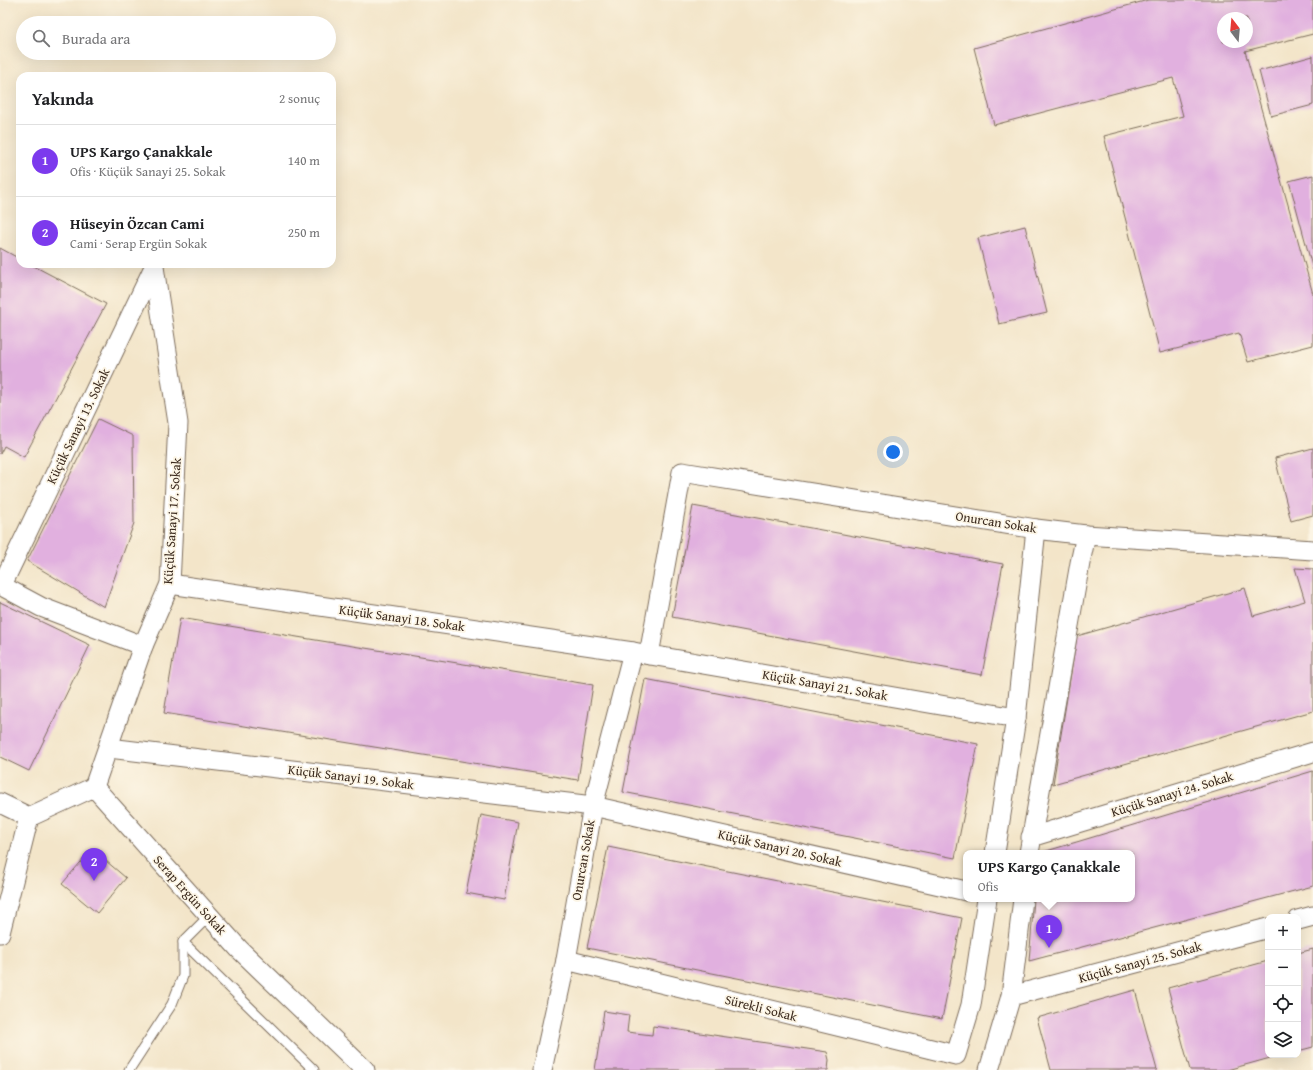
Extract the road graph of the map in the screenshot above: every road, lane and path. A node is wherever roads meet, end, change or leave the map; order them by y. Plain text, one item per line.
1 (154, 268) edge
2 (154, 268) edge
3 (1036, 529) junction
4 (1086, 535) junction
5 (1313, 550) edge
6 (170, 584) junction
7 (1, 585) edge
8 (143, 646) junction
9 (641, 654) junction
10 (1016, 718) junction
11 (109, 748) junction
12 (1313, 752) edge
13 (94, 787) junction
14 (0, 803) edge
15 (593, 806) junction
16 (29, 817) junction
17 (1030, 845) edge
18 (995, 850) edge
19 (963, 890) edge
20 (988, 902) edge
21 (1023, 902) edge
22 (209, 916) junction
23 (1313, 916) edge
24 (1301, 919) edge
25 (1265, 929) edge
26 (0, 933) edge
27 (183, 942) junction
28 (566, 960) junction
29 (1011, 996) junction
30 (129, 1070) edge
31 (314, 1070) edge
32 (365, 1070) edge
33 (542, 1070) edge
34 (989, 1070) edge

1 - 6 street, Küçük Sanayi 17. Sokak
2 - 7 street, Küçük Sanayi 13. Sokak
3 - 4 street, Onurcan Sokak
3 - 9 street, Onurcan Sokak
3 - 10 street
4 - 5 street, Onurcan Sokak
4 - 17 street
6 - 8 street, Küçük Sanayi 17. Sokak
6 - 9 street, Küçük Sanayi 18. Sokak
7 - 8 street
8 - 11 street, Küçük Sanayi 17. Sokak
9 - 10 street, Küçük Sanayi 21. Sokak
9 - 15 street, Onurcan Sokak
10 - 18 street
11 - 13 street, Küçük Sanayi 17. Sokak
11 - 15 street, Küçük Sanayi 19. Sokak
12 - 17 street, Küçük Sanayi 24. Sokak
13 - 16 street
13 - 22 street, Serap Ergün Sokak
14 - 16 street
15 - 19 street, Küçük Sanayi 20. Sokak
15 - 28 street, Onurcan Sokak
16 - 26 street
20 - 28 street, Sürekli Sokak
21 - 29 street
22 - 27 lane
22 - 32 street, Serap Ergün Sokak
23 - 24 street
25 - 29 street, Küçük Sanayi 25. Sokak
27 - 30 lane
27 - 31 lane
28 - 33 street, Onurcan Sokak
29 - 34 street

